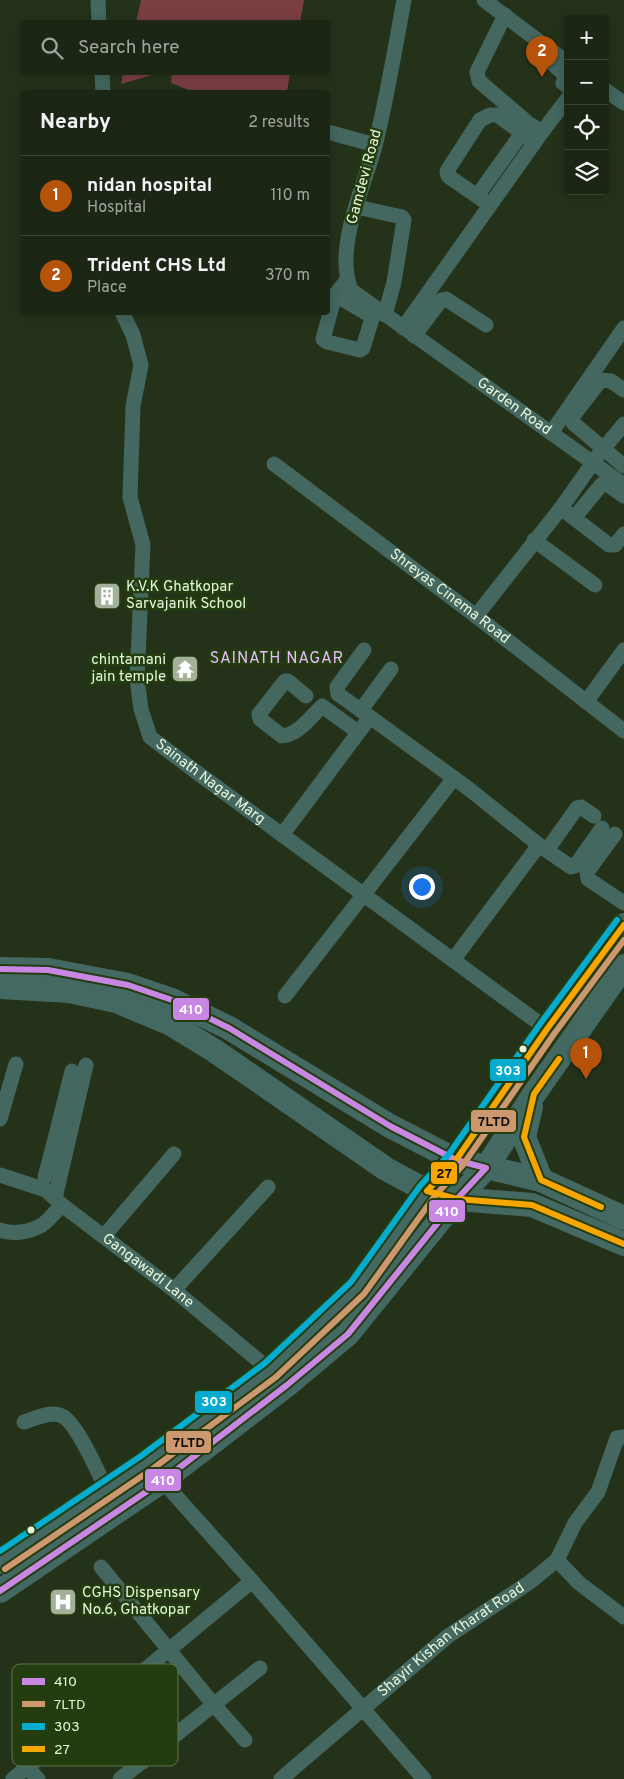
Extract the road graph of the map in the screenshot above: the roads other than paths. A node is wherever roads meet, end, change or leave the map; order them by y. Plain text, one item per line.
1 (98, 0) edge
2 (404, 0) edge
3 (484, 0) edge
4 (505, 15) junction
5 (99, 20) edge
6 (562, 58) edge
7 (564, 73) edge
8 (102, 75) edge
9 (103, 90) edge
10 (609, 93) edge
11 (564, 102) edge
12 (624, 103) edge
13 (330, 133) edge
14 (533, 136) junction
15 (375, 145) junction
16 (477, 196) junction
17 (490, 204) junction
18 (357, 206) junction
19 (347, 280) junction
20 (335, 297) junction
21 (378, 313) junction
22 (330, 314) edge
23 (124, 315) edge
24 (330, 315) edge
25 (486, 325) dead end
26 (624, 328) edge
27 (409, 332) junction
28 (624, 390) edge
29 (624, 424) edge
30 (551, 433) junction
31 (602, 449) junction
32 (593, 463) junction
33 (274, 464) dead end
34 (624, 466) edge
35 (624, 485) edge
36 (624, 496) edge
37 (561, 508) junction
38 (574, 518) junction
39 (624, 534) edge
40 (534, 540) junction
41 (594, 585) dead end
42 (476, 616) junction
43 (364, 650) dead end
44 (624, 650) edge
45 (391, 670) dead end
46 (306, 696) dead end
47 (586, 702) junction
48 (365, 713) junction
49 (624, 731) edge
50 (358, 732) junction
51 (454, 778) junction
52 (603, 826) junction
53 (282, 835) junction
54 (543, 848) junction
55 (363, 895) junction
56 (624, 903) edge
57 (624, 925) edge
58 (453, 960) junction
59 (624, 966) edge
60 (0, 969) edge
61 (0, 987) edge
62 (285, 996) dead end
63 (228, 1028) junction
64 (547, 1029) junction
65 (215, 1051) junction
66 (16, 1064) dead end
67 (77, 1076) dead end
68 (534, 1094) junction
69 (0, 1119) edge
70 (62, 1140) junction
71 (174, 1154) dead end
72 (456, 1160) junction
73 (486, 1168) junction
74 (0, 1175) edge
75 (45, 1178) dead end
76 (541, 1180) junction
77 (268, 1187) dead end
78 (427, 1191) junction
79 (457, 1199) junction
80 (582, 1199) junction
81 (58, 1201) junction
82 (624, 1218) edge
83 (572, 1222) junction
84 (0, 1230) edge
85 (104, 1236) junction
86 (624, 1244) edge
87 (174, 1290) junction
88 (279, 1378) junction
89 (24, 1422) dead end
90 (624, 1437) edge
91 (146, 1463) junction
92 (162, 1480) junction
93 (106, 1489) junction
94 (557, 1560) junction
95 (0, 1562) edge
96 (101, 1567) dead end
97 (252, 1580) junction
98 (0, 1591) edge
99 (624, 1617) edge
100 (169, 1649) junction
101 (151, 1664) edge
102 (260, 1668) dead end
103 (214, 1705) junction
104 (362, 1709) junction
105 (178, 1734) edge
106 (245, 1740) dead end
107 (29, 1766) edge
108 (138, 1766) edge
109 (27, 1768) junction
110 (13, 1779) edge
111 (38, 1779) edge
112 (120, 1779) edge
113 (281, 1779) edge
114 (424, 1779) edge

1 - 5 street
2 - 15 street, Gamdevi Road
3 - 4 street
4 - 6 street
4 - 14 street
6 - 7 street
8 - 9 street
10 - 12 street
11 - 14 street
13 - 15 street
14 - 16 street
14 - 16 street
14 - 17 street
15 - 18 street, Gamdevi Road
16 - 17 street
17 - 27 street
18 - 19 street, Gamdevi Road
18 - 21 street
19 - 20 street
19 - 21 street
20 - 21 street
20 - 22 street
21 - 24 street
21 - 27 street
23 - 53 street, Sainath Nagar Marg
25 - 27 street
26 - 30 street
27 - 30 street, Garden Road
28 - 31 street
29 - 31 street
30 - 32 street, Garden Road
31 - 32 street
31 - 34 street
32 - 35 street, Garden Road
32 - 37 street
33 - 42 street, Shreyas Cinema Road
36 - 38 street
37 - 38 street
37 - 40 street
38 - 39 street
40 - 41 street
40 - 42 street
42 - 47 street, Shreyas Cinema Road
43 - 48 street
44 - 47 street
45 - 48 street
46 - 50 street
47 - 49 street, Shreyas Cinema Road
48 - 50 street
48 - 51 street
50 - 53 street
51 - 54 street
51 - 55 street
52 - 54 street
52 - 54 street
52 - 56 street
53 - 55 street, Sainath Nagar Marg
54 - 58 street
55 - 58 street, Sainath Nagar Marg
55 - 62 street
57 - 64 main road
58 - 64 street, Sainath Nagar Marg
59 - 68 main road
60 - 63 main road
61 - 65 main road
63 - 65 main road
63 - 72 main road
64 - 72 main road
65 - 78 main road
66 - 69 street
67 - 70 street
68 - 73 main road
68 - 76 main road
70 - 75 street
70 - 81 street
71 - 85 street
72 - 73 main road
72 - 78 main road
73 - 76 main road
73 - 79 main road
74 - 81 street, Gangawadi Lane
76 - 80 main road
77 - 87 street
78 - 79 main road
78 - 88 main road
79 - 83 main road
79 - 88 main road
80 - 82 main road
80 - 83 main road
81 - 84 street
81 - 85 street, Gangawadi Lane
83 - 86 main road
85 - 87 street, Gangawadi Lane
87 - 88 street, Gangawadi Lane
88 - 91 main road
88 - 92 main road
89 - 93 street
90 - 94 street
91 - 92 street
91 - 93 main road
92 - 97 street
92 - 98 main road
93 - 95 main road
94 - 99 street
94 - 104 street, Shayir Kishan Kharat Road
96 - 100 street
97 - 100 street
97 - 104 street
100 - 101 street
100 - 103 street
102 - 103 street
103 - 105 street
103 - 106 street
104 - 113 street, Shayir Kishan Kharat Road
104 - 114 street
107 - 109 street
108 - 112 street
109 - 110 street
109 - 111 street

